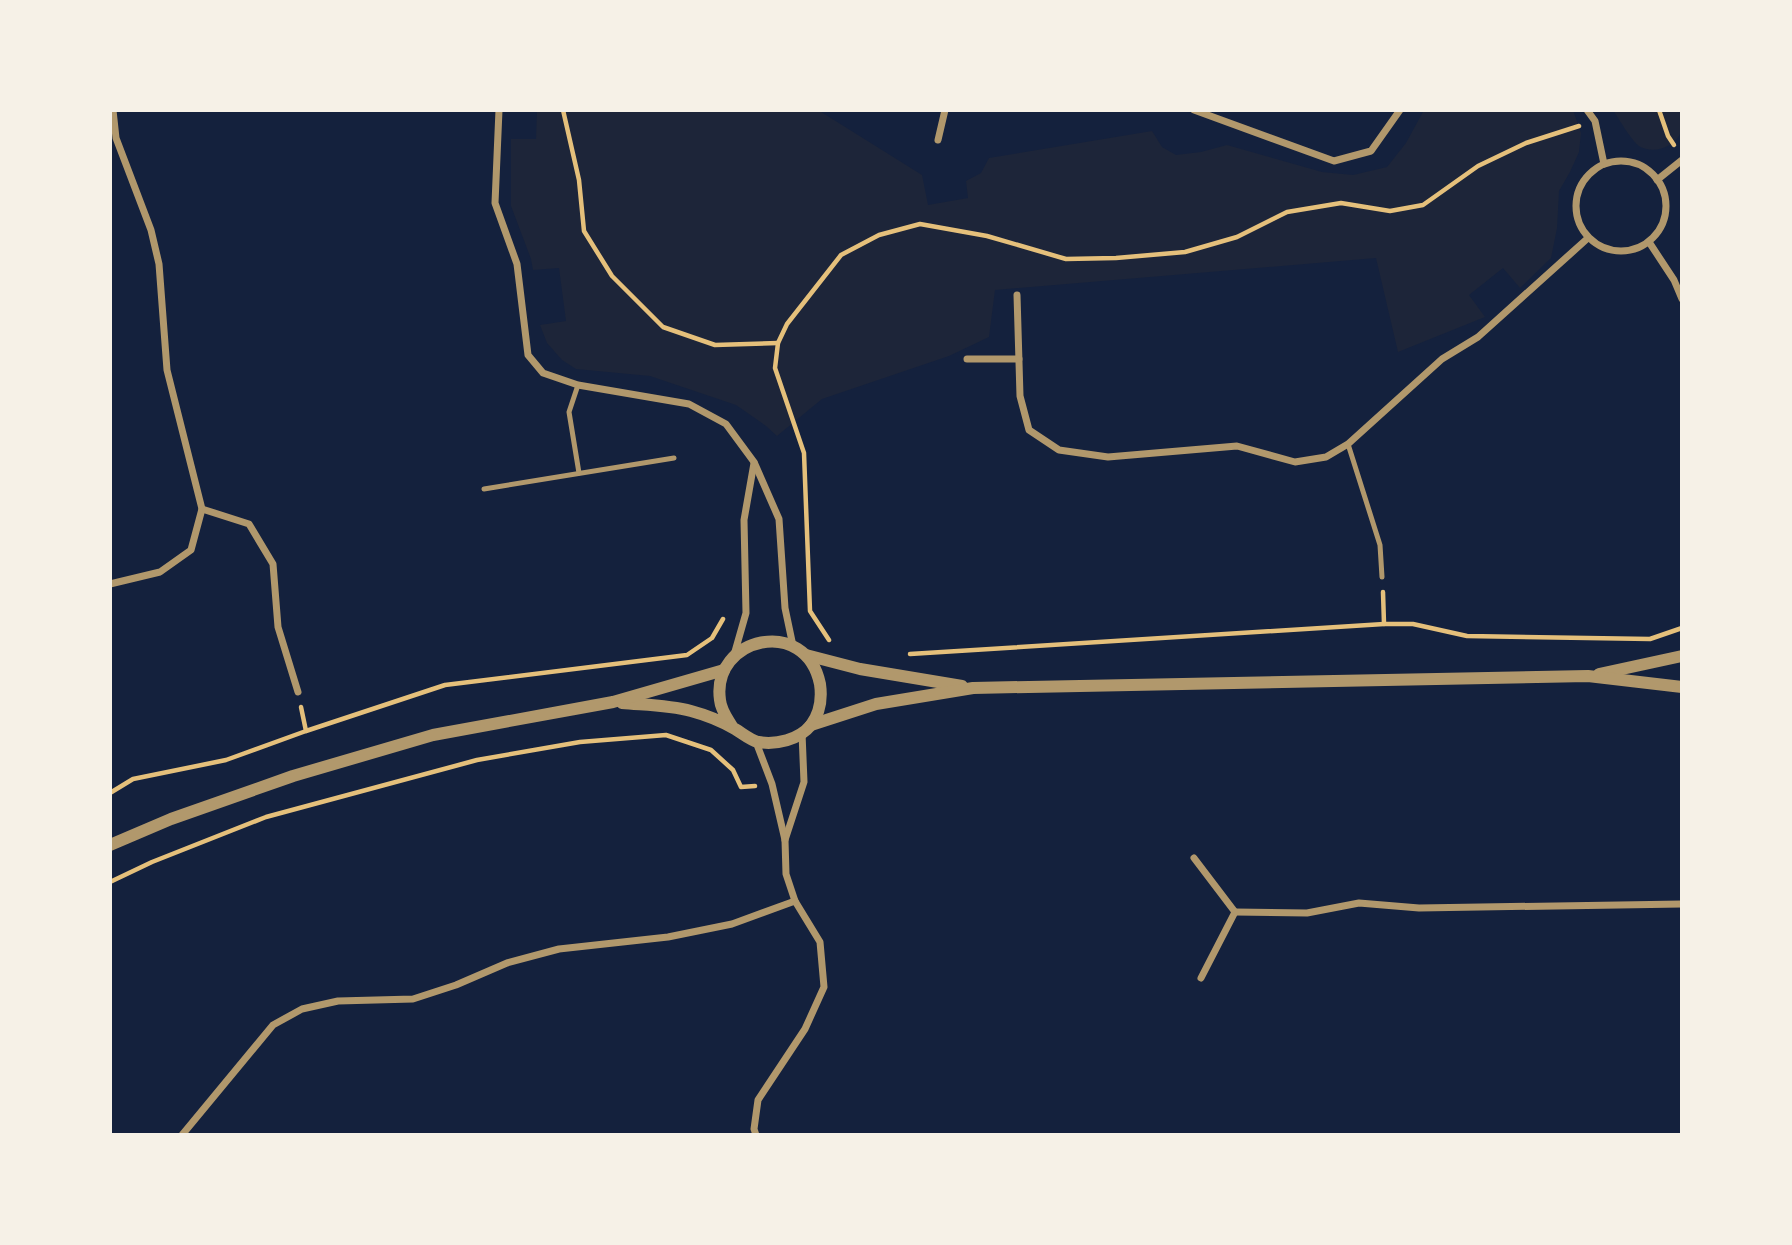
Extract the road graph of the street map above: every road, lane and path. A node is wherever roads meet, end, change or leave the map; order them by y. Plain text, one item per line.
1 (113, 110) edge
2 (499, 110) edge
3 (563, 110) edge
4 (945, 110) edge
5 (1194, 110) edge
6 (1400, 110) edge
7 (1587, 110) edge
8 (1660, 110) edge
9 (1595, 121) junction
10 (938, 140) dead end
11 (1675, 147) dead end
12 (1682, 160) edge
13 (1604, 164) junction
14 (1657, 180) junction
15 (1588, 238) junction
16 (1649, 242) junction
17 (1017, 295) dead end
18 (1682, 299) edge
19 (778, 343) junction
20 (967, 359) dead end
21 (1019, 359) junction
22 (579, 385) junction
23 (1348, 444) junction
24 (674, 458) dead end
25 (754, 462) junction
26 (579, 473) junction
27 (484, 489) dead end
28 (202, 509) junction
29 (1382, 577) joint
30 (110, 584) edge
31 (785, 608) junction
32 (810, 611) junction
33 (746, 612) junction
34 (1384, 624) junction
35 (1682, 628) edge
36 (838, 645) dead end
37 (793, 646) junction
38 (900, 654) dead end
39 (806, 655) junction
40 (1682, 656) edge
41 (733, 657) junction
42 (724, 670) junction
43 (1588, 676) junction
44 (1682, 687) edge
45 (973, 688) junction
46 (298, 692) dead end
47 (612, 702) junction
48 (733, 728) junction
49 (806, 729) junction
50 (756, 742) junction
51 (772, 784) junction
52 (110, 793) edge
53 (785, 840) junction
54 (110, 845) edge
55 (1194, 859) dead end
56 (110, 882) edge
57 (795, 901) junction
58 (1682, 904) edge
59 (1235, 912) junction
60 (1201, 978) dead end
61 (182, 1135) edge
62 (756, 1135) edge

1 - 28 street
2 - 22 street
3 - 19 path
4 - 10 street
5 - 6 street
7 - 9 street
8 - 11 path
9 - 13 street
9 - 19 path
12 - 14 street
13 - 14 street
13 - 15 street
14 - 16 street
15 - 16 street
15 - 23 street
16 - 18 street
17 - 21 street
19 - 32 path
20 - 21 street
21 - 23 street
22 - 25 street
22 - 26 lane
23 - 29 lane
24 - 26 lane
25 - 31 street
25 - 33 street
26 - 27 lane
28 - 30 street
28 - 46 street
29 - 34 path
31 - 32 path
31 - 37 street
32 - 36 path
33 - 41 street
33 - 52 path
34 - 35 path
34 - 38 path
37 - 39 street
37 - 41 street
39 - 45 street
39 - 49 street
40 - 43 street
41 - 42 street
42 - 47 street
42 - 48 street
43 - 44 street
43 - 45 street
45 - 49 street
47 - 48 street
47 - 54 street
48 - 50 street
49 - 50 street
49 - 53 street
50 - 51 street
51 - 53 street
51 - 56 path
53 - 57 street
55 - 59 street
57 - 61 street
57 - 62 street
58 - 59 street
59 - 60 street

